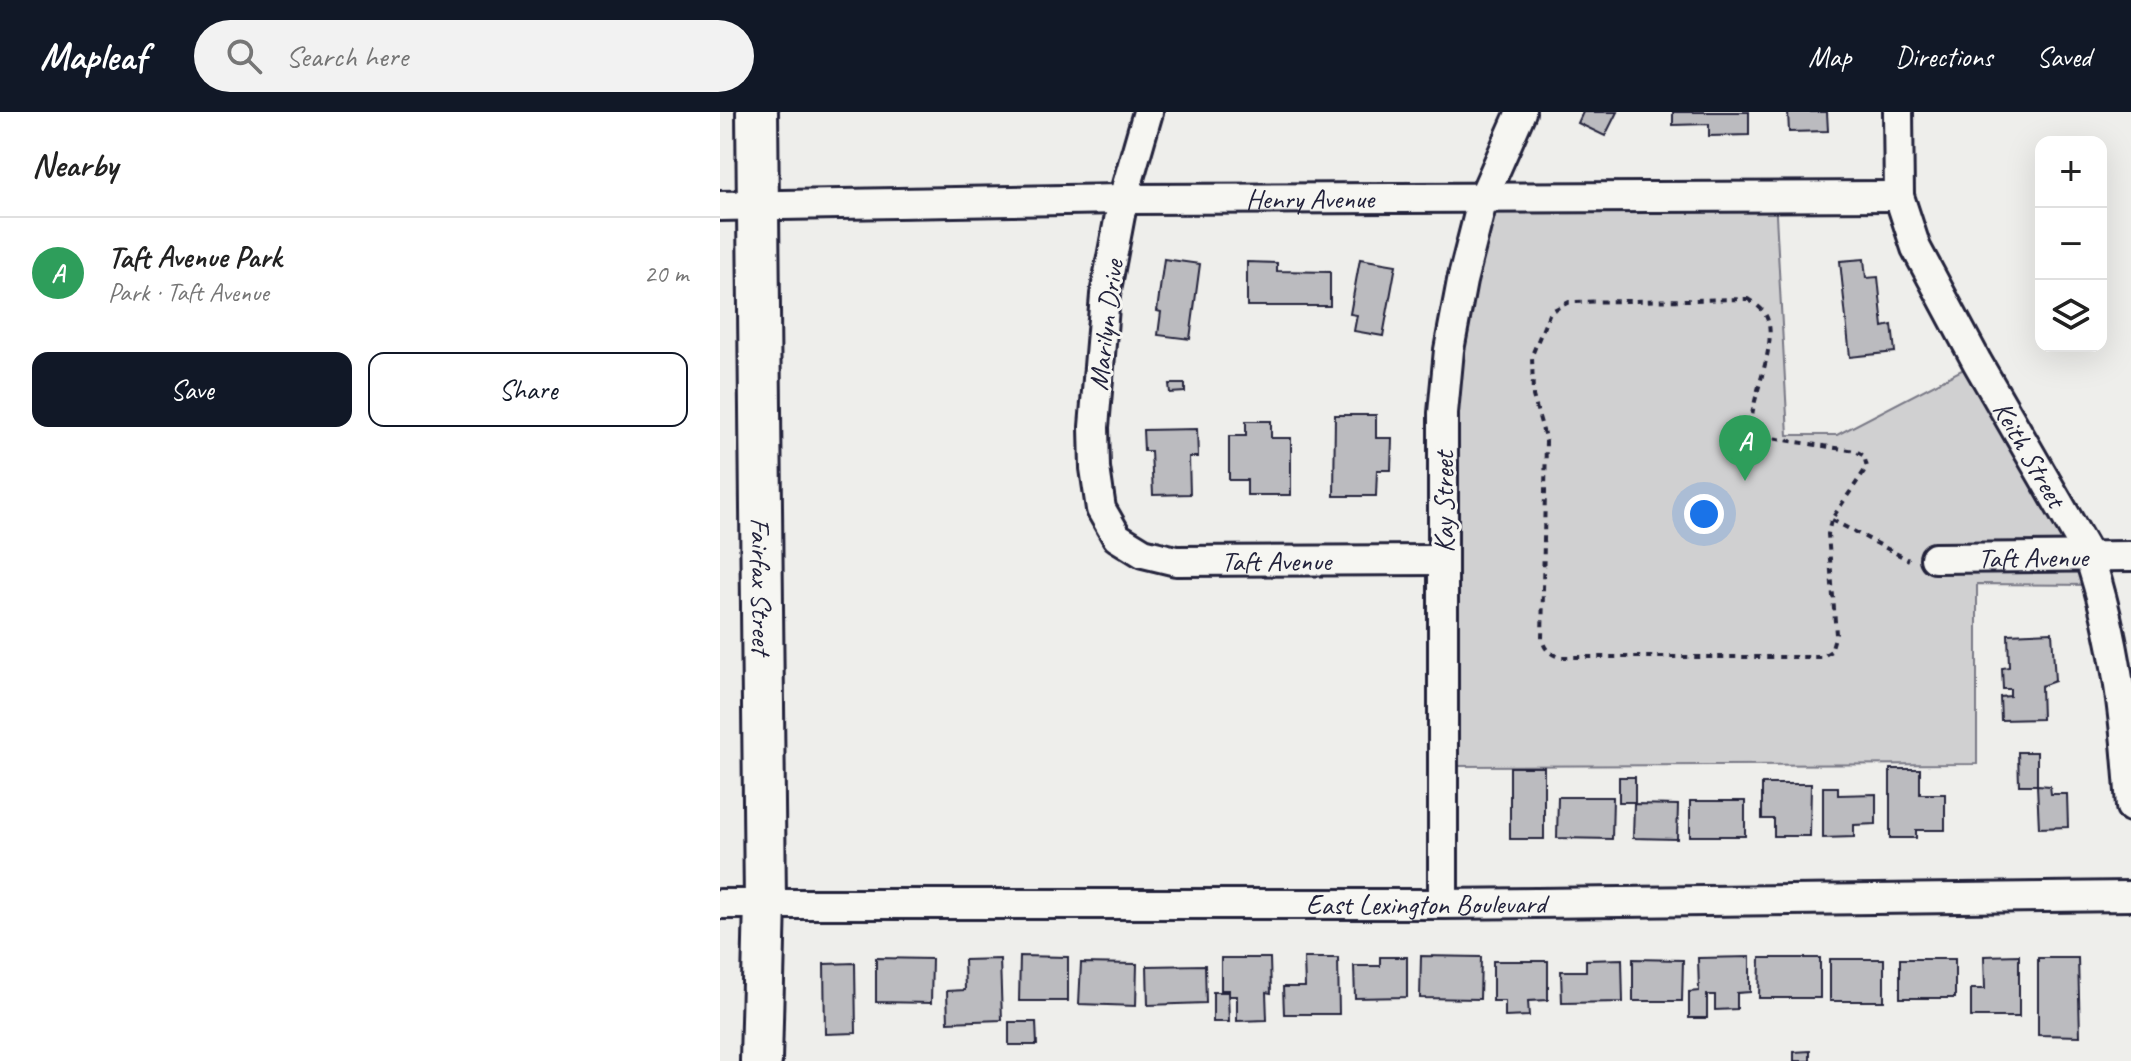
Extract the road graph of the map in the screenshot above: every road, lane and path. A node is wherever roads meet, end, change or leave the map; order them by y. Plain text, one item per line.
1 (757, 112) edge
2 (1148, 112) edge
3 (1521, 112) edge
4 (1898, 112) edge
5 (1899, 196) junction
6 (1483, 198) junction
7 (1123, 199) junction
8 (739, 205) edge
9 (1831, 520) junction
10 (1117, 537) joint
11 (2089, 556) junction
12 (2131, 556) edge
13 (1443, 560) junction
14 (1924, 560) joint
15 (2131, 807) edge
16 (2131, 896) edge
17 (765, 902) junction
18 (720, 904) edge
19 (1443, 904) junction
20 (761, 1061) edge

1 - 8 street, Fairfax Street
2 - 7 street, Marilyn Drive
3 - 6 street, Kay Street
4 - 5 street, Keith Street
5 - 6 street, Henry Avenue
5 - 11 street, Keith Street
6 - 7 street, Henry Avenue
6 - 13 street, Kay Street
7 - 8 street, Henry Avenue
7 - 10 street, Marilyn Drive
8 - 17 street, Fairfax Street
9 - 9 path
9 - 14 path
10 - 13 street, Taft Avenue
11 - 12 street, Taft Avenue
11 - 14 street, Taft Avenue
11 - 15 street, Keith Street
13 - 19 street, Kay Street
16 - 19 street, East Lexington Boulevard
17 - 18 street, East Lexington Boulevard
17 - 19 street, East Lexington Boulevard
17 - 20 street, Fairfax Street

